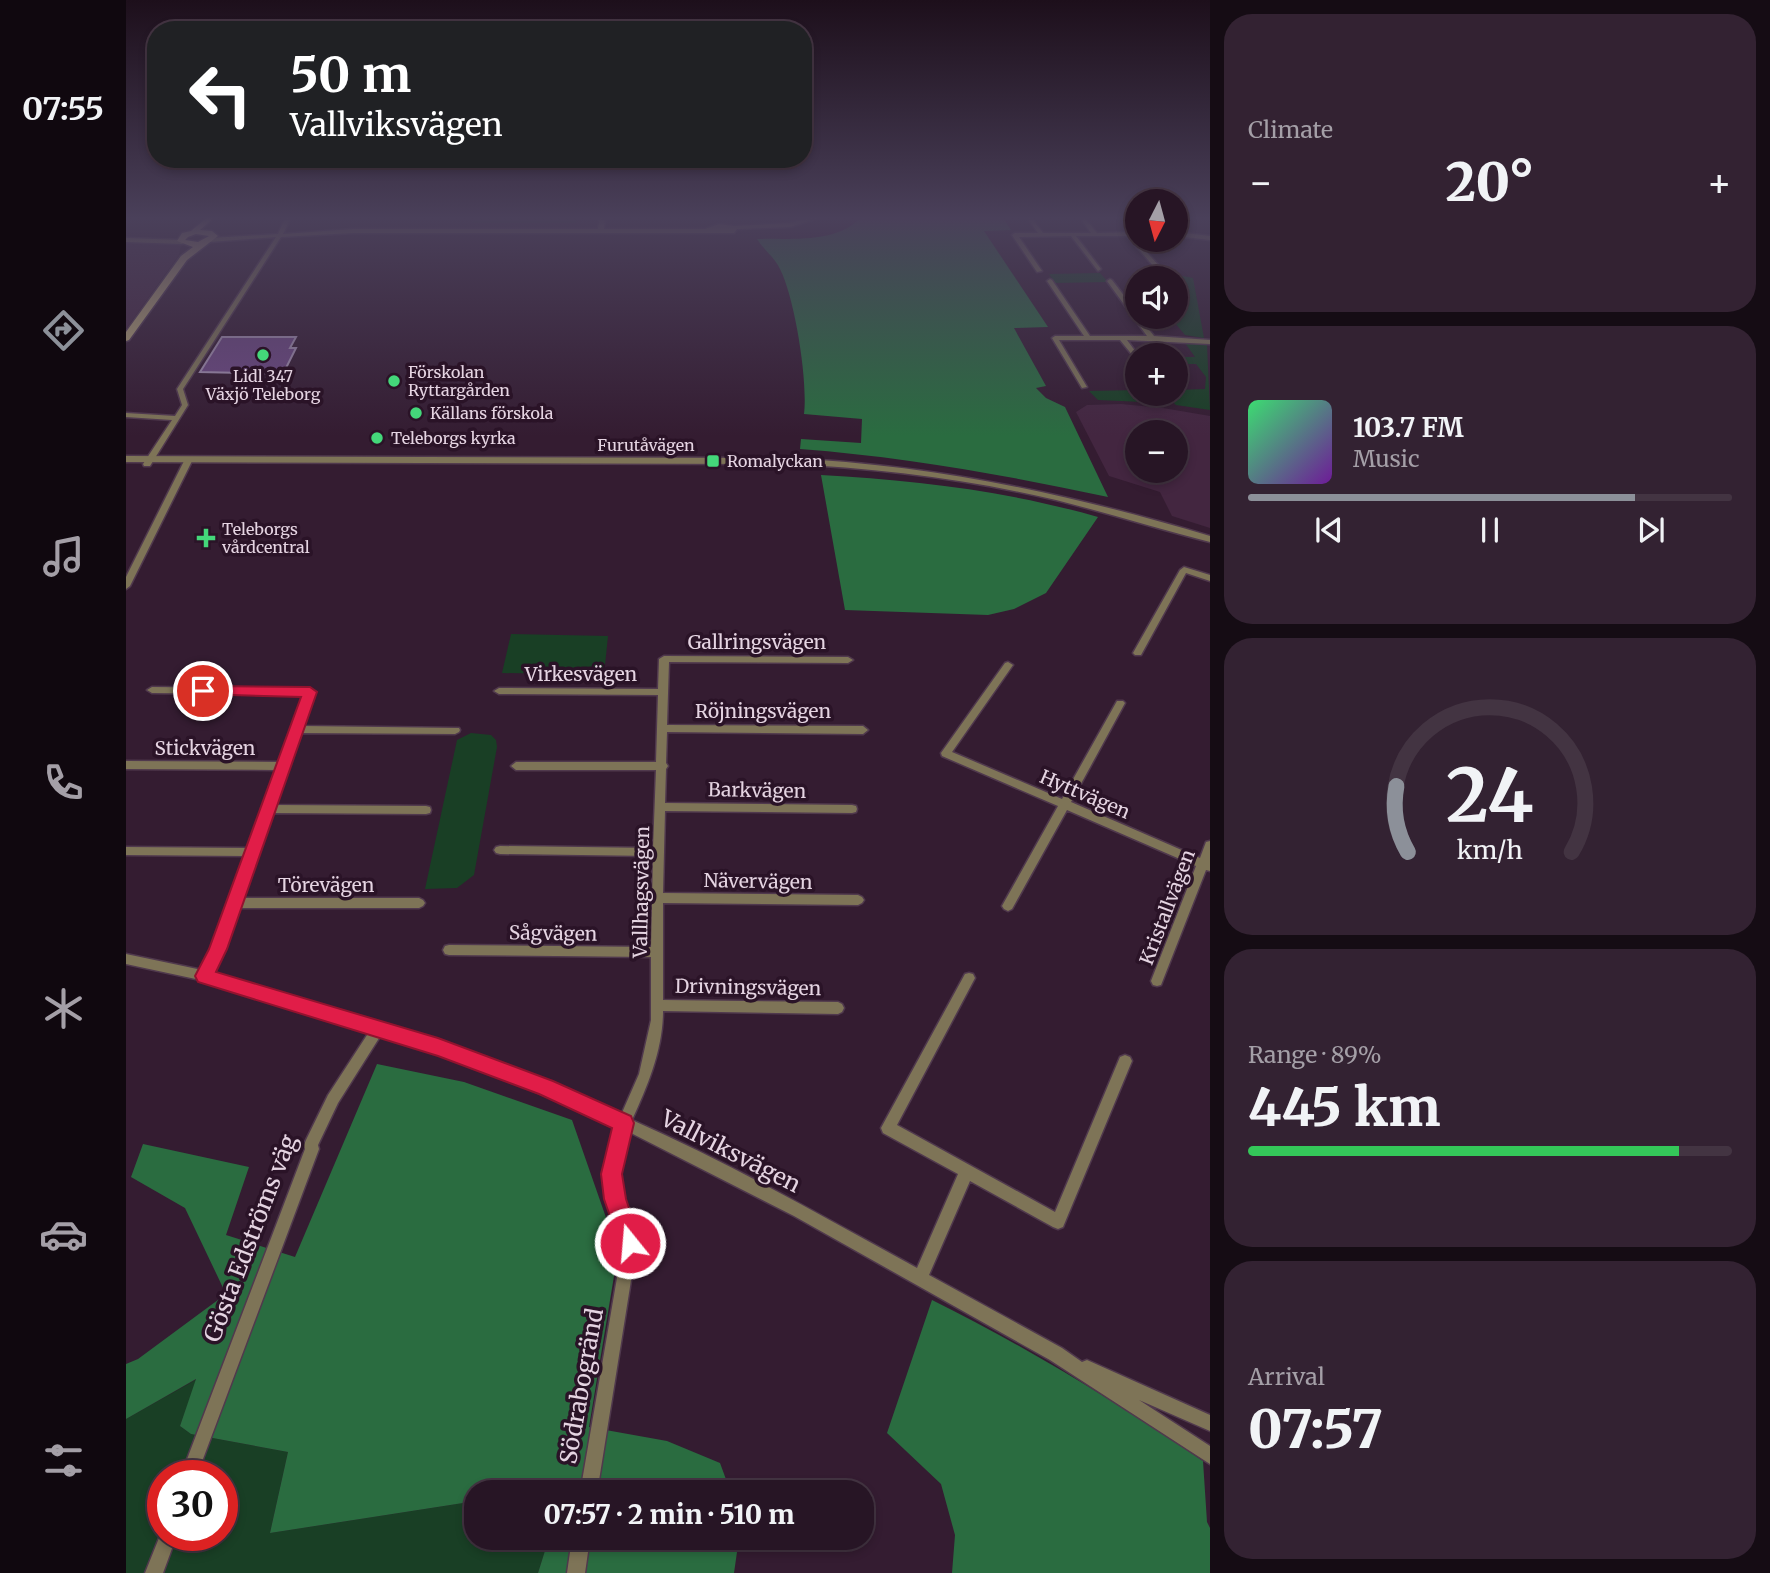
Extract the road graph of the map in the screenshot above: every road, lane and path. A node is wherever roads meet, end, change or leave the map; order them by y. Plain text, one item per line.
1 (161, 289) edge
2 (244, 289) edge
3 (1056, 289) edge
4 (1116, 289) edge
5 (126, 338) edge
6 (1088, 338) junction
7 (1122, 338) junction
8 (1152, 338) junction
9 (1210, 342) edge
10 (1126, 343) edge
11 (1084, 387) dead end
12 (126, 415) edge
13 (177, 418) junction
14 (126, 461) edge
15 (149, 461) junction
16 (188, 461) junction
17 (1210, 539) edge
18 (1210, 578) edge
19 (126, 586) edge
20 (1138, 653) dead end
21 (667, 659) joint
22 (848, 660) dead end
23 (1007, 666) dead end
24 (152, 691) dead end
25 (499, 691) dead end
26 (663, 692) junction
27 (1120, 703) dead end
28 (663, 728) junction
29 (298, 729) junction
30 (455, 730) dead end
31 (863, 730) dead end
32 (126, 765) edge
33 (284, 766) junction
34 (516, 766) dead end
35 (663, 766) junction
36 (1064, 804) junction
37 (660, 807) junction
38 (268, 809) junction
39 (852, 809) dead end
40 (426, 810) dead end
41 (1210, 845) edge
42 (500, 850) dead end
43 (126, 851) edge
44 (253, 852) junction
45 (659, 852) junction
46 (1206, 865) edge
47 (657, 898) junction
48 (858, 900) dead end
49 (419, 902) dead end
50 (234, 903) junction
51 (1008, 906) dead end
52 (449, 950) dead end
53 (657, 952) junction
54 (126, 959) edge
55 (205, 976) junction
56 (969, 978) dead end
57 (1157, 981) dead end
58 (657, 1005) junction
59 (838, 1008) dead end
60 (378, 1029) junction
61 (1125, 1062) dead end
62 (624, 1123) junction
63 (967, 1171) junction
64 (920, 1278) junction
65 (1056, 1354) junction
66 (1210, 1423) edge
67 (1210, 1456) edge
68 (195, 1460) edge
69 (590, 1480) edge
70 (579, 1550) edge
71 (162, 1551) edge
72 (154, 1573) edge
73 (576, 1573) edge

1 - 5 main road
2 - 13 street
3 - 6 street
4 - 8 street
6 - 7 street
6 - 11 street
7 - 8 street
7 - 10 street
8 - 9 street
12 - 13 street
13 - 15 street
14 - 15 street, Furutåvägen
15 - 16 street, Furutåvägen
16 - 17 street, Furutåvägen
16 - 19 street
18 - 20 street
21 - 22 street, Gallringsvägen
21 - 26 street, Vallhagsvägen
23 - 36 street, Hyttvägen
24 - 29 street
25 - 26 street, Virkesvägen
26 - 28 street, Vallhagsvägen
27 - 36 street
28 - 31 street, Röjningsvägen
28 - 35 street, Vallhagsvägen
29 - 30 street
29 - 33 street
32 - 33 street, Stickvägen
33 - 38 street
34 - 35 street
35 - 37 street, Vallhagsvägen
36 - 46 street, Hyttvägen
36 - 51 street
37 - 39 street, Barkvägen
37 - 45 street, Vallhagsvägen
38 - 40 street
38 - 44 street
41 - 46 street, Kristallvägen
42 - 45 street
43 - 44 street
44 - 50 street
45 - 47 street, Vallhagsvägen
46 - 57 street, Kristallvägen
47 - 48 street, Nävervägen
47 - 53 street, Vallhagsvägen
49 - 50 street, Törevägen
50 - 55 street
52 - 53 street, Sågvägen
53 - 58 street, Vallhagsvägen
54 - 55 street, Vallviksvägen
55 - 60 street, Vallviksvägen
56 - 63 street
58 - 59 street, Drivningsvägen
58 - 62 street, Vallhagsvägen
60 - 62 street, Vallviksvägen
60 - 68 street, Gösta Edströms väg
61 - 63 street
62 - 64 street, Vallviksvägen
62 - 69 street, Södrabogränd
63 - 64 street
64 - 65 street, Vallviksvägen
65 - 66 street, Vallviksvägen
65 - 67 street, Vallviksvägen
70 - 73 street
71 - 72 street

